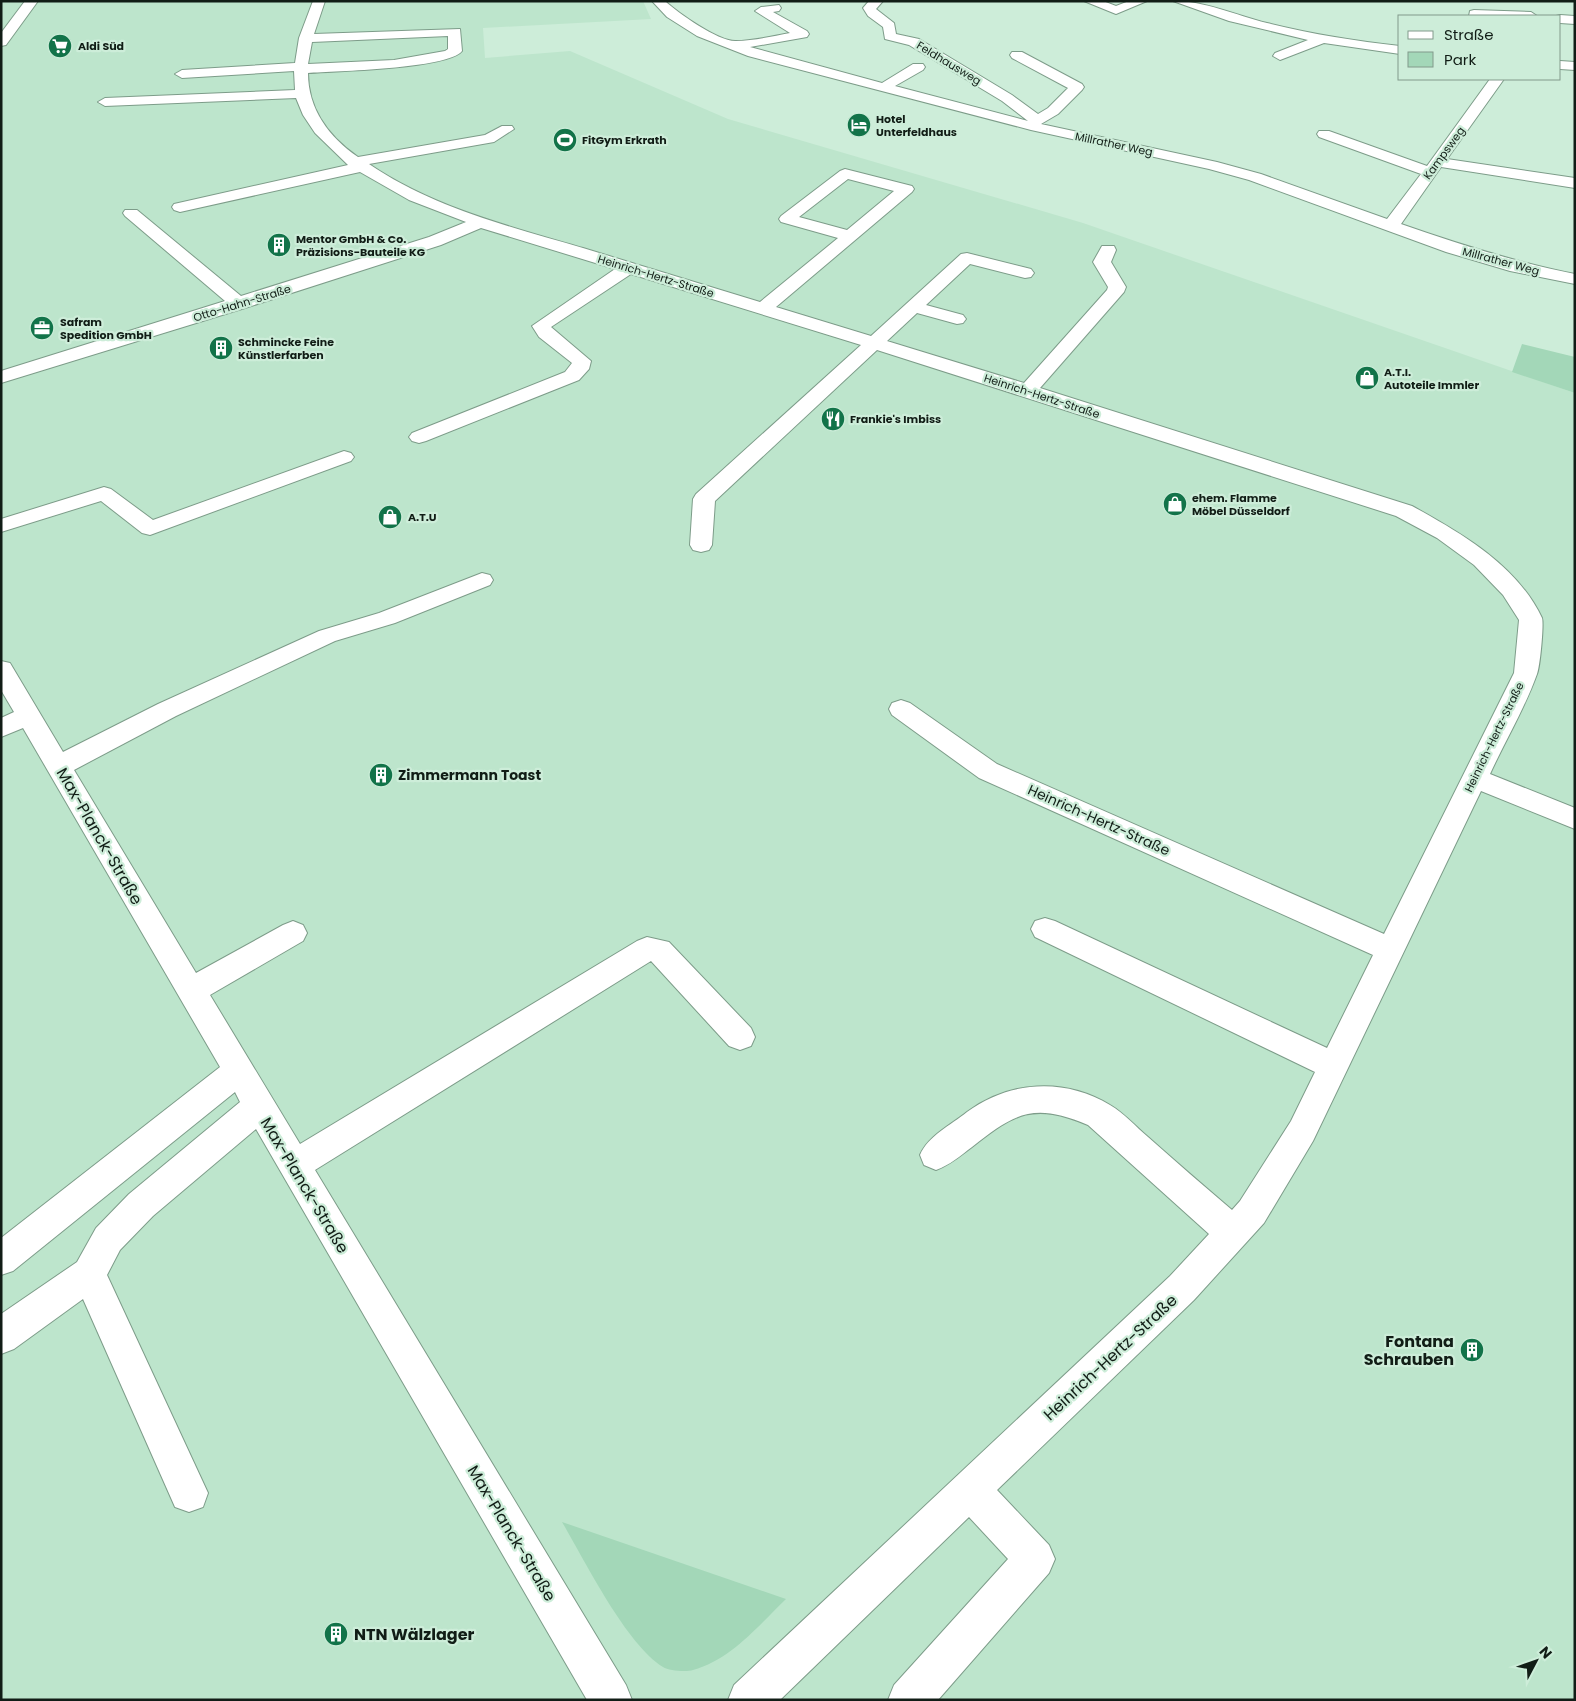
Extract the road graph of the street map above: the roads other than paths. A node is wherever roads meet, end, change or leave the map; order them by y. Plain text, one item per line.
1 (32, 1) edge
2 (319, 1) edge
3 (658, 1) edge
4 (877, 1) edge
5 (1090, 1) edge
6 (1141, 1) edge
7 (1179, 1) edge
8 (775, 8) dead end
9 (1474, 14) dead end
10 (1502, 15) edge
11 (1561, 19) edge
12 (798, 20) dead end
13 (1575, 20) edge
14 (784, 24) junction
15 (1266, 27) junction
16 (1242, 36) dead end
17 (306, 38) junction
18 (1323, 39) junction
19 (1, 42) edge
20 (734, 46) junction
21 (1398, 50) edge
22 (1017, 55) dead end
23 (1280, 56) dead end
24 (1561, 65) edge
25 (1575, 66) edge
26 (918, 67) dead end
27 (300, 68) junction
28 (182, 74) dead end
29 (1496, 80) edge
30 (884, 87) junction
31 (302, 94) junction
32 (105, 102) dead end
33 (1034, 123) junction
34 (507, 129) dead end
35 (1324, 134) dead end
36 (412, 152) junction
37 (424, 166) dead end
38 (1434, 167) junction
39 (372, 169) junction
40 (1575, 183) edge
41 (180, 208) dead end
42 (131, 213) dead end
43 (481, 222) junction
44 (1390, 227) junction
45 (850, 236) junction
46 (1108, 250) dead end
47 (628, 268) junction
48 (1024, 273) dead end
49 (1575, 279) edge
50 (239, 304) junction
51 (914, 306) junction
52 (763, 309) junction
53 (957, 319) dead end
54 (873, 343) junction
55 (1, 377) edge
56 (1027, 392) junction
57 (420, 437) dead end
58 (344, 457) dead end
59 (1, 526) edge
60 (701, 545) dead end
61 (482, 580) dead end
62 (1, 669) edge
63 (902, 709) dead end
64 (15, 722) edge
65 (59, 766) junction
66 (1474, 778) junction
67 (1575, 819) edge
68 (1045, 929) dead end
69 (293, 933) dead end
70 (1390, 950) junction
71 (190, 991) junction
72 (740, 1038) dead end
73 (1334, 1066) junction
74 (238, 1071) junction
75 (259, 1106) junction
76 (936, 1155) dead end
77 (294, 1165) junction
78 (1234, 1234) junction
79 (1, 1259) edge
80 (89, 1274) junction
81 (1, 1336) edge
82 (970, 1490) junction
83 (189, 1493) dead end
84 (611, 1700) edge
85 (749, 1700) edge
86 (908, 1700) edge

1 - 19 street
2 - 17 street, Heinrich-Hertz-Straße
3 - 20 street, Millrather Weg
4 - 33 street, Feldhausweg
5 - 6 street
7 - 15 street
8 - 14 street
9 - 10 street
11 - 13 street
12 - 14 street
14 - 20 street
15 - 16 street
15 - 18 street
17 - 27 street, Heinrich-Hertz-Straße
17 - 27 street
18 - 21 street
18 - 23 street
20 - 30 street, Millrather Weg
22 - 33 street
24 - 25 street
26 - 30 street
27 - 28 street
27 - 31 street, Heinrich-Hertz-Straße
29 - 38 street, Kampsweg
30 - 33 street, Millrather Weg
31 - 32 street
31 - 39 street, Heinrich-Hertz-Straße
33 - 44 street, Millrather Weg
34 - 36 street
35 - 38 street
36 - 37 street
36 - 39 street
38 - 40 street
38 - 44 street, Kampsweg
39 - 41 street
39 - 43 street, Heinrich-Hertz-Straße
42 - 50 street
43 - 47 street, Heinrich-Hertz-Straße
43 - 50 street, Otto-Hahn-Straße
44 - 49 street, Millrather Weg
45 - 45 street
45 - 52 street
46 - 56 street
47 - 52 street, Heinrich-Hertz-Straße
47 - 57 street
48 - 51 street
50 - 55 street, Otto-Hahn-Straße
51 - 53 street
51 - 54 street
52 - 54 street, Heinrich-Hertz-Straße
54 - 56 street, Heinrich-Hertz-Straße
54 - 60 street
56 - 66 street, Heinrich-Hertz-Straße
58 - 59 street
61 - 65 street
62 - 64 street, Max-Planck-Straße
63 - 70 street, Heinrich-Hertz-Straße
64 - 65 street, Max-Planck-Straße
65 - 71 street, Max-Planck-Straße
66 - 67 street
66 - 70 street, Heinrich-Hertz-Straße
68 - 73 street
69 - 71 street
70 - 73 street, Heinrich-Hertz-Straße
71 - 74 street, Max-Planck-Straße
72 - 77 street
73 - 78 street, Heinrich-Hertz-Straße
74 - 75 street, Max-Planck-Straße
74 - 79 street
75 - 77 street, Max-Planck-Straße
75 - 80 street
76 - 78 street
77 - 84 street, Max-Planck-Straße
78 - 82 street, Heinrich-Hertz-Straße
80 - 81 street
80 - 83 street
82 - 85 street, Heinrich-Hertz-Straße
82 - 86 street

